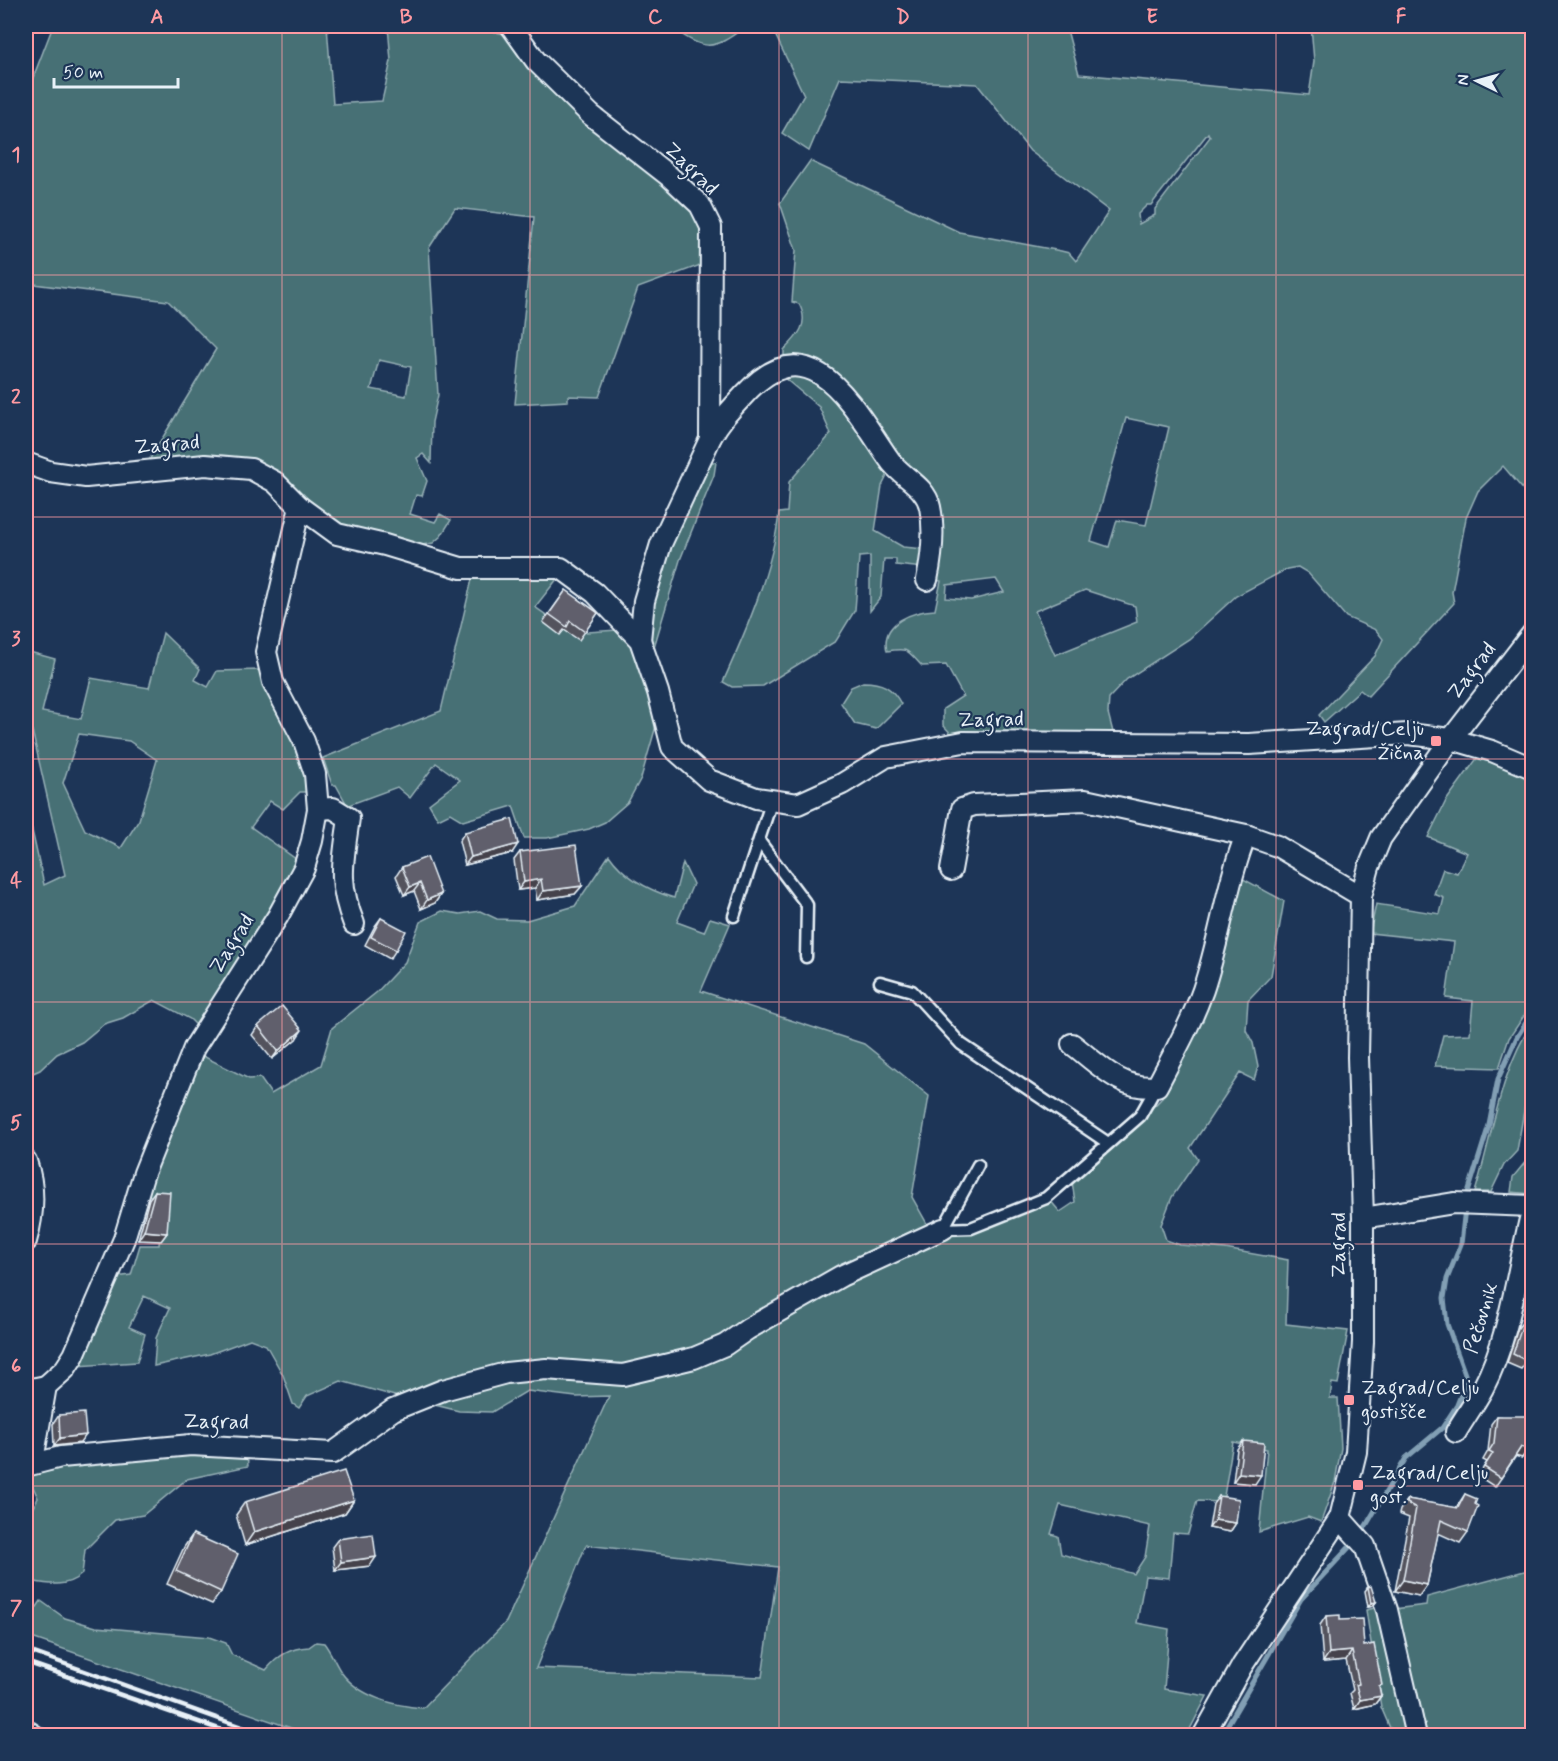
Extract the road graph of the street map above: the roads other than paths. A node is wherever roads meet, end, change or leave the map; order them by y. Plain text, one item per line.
1 (511, 26) edge
2 (710, 439) junction
3 (26, 463) edge
4 (300, 507) junction
5 (927, 580) dead end
6 (1533, 633) edge
7 (640, 640) junction
8 (1451, 739) junction
9 (1533, 768) edge
10 (772, 800) junction
11 (318, 809) junction
12 (1246, 835) junction
13 (759, 841) junction
14 (951, 870) dead end
15 (1361, 896) junction
16 (734, 916) dead end
17 (354, 924) dead end
18 (806, 957) dead end
19 (880, 982) dead end
20 (1072, 1044) dead end
21 (1157, 1086) junction
22 (1108, 1143) junction
23 (26, 1161) edge
24 (978, 1165) dead end
25 (1533, 1206) edge
26 (1533, 1211) edge
27 (1364, 1218) junction
28 (943, 1229) junction
29 (26, 1240) edge
30 (46, 1386) junction
31 (26, 1390) edge
32 (1456, 1432) dead end
33 (26, 1460) edge
34 (26, 1466) edge
35 (1353, 1532) junction
36 (26, 1730) edge
37 (35, 1736) edge
38 (1203, 1736) edge
39 (1416, 1736) edge

1 - 2 street, Zagrad
2 - 5 street, Zagrad
2 - 7 street, Zagrad
3 - 4 street, Zagrad
4 - 7 street, Zagrad
4 - 11 street, Zagrad
6 - 8 street, Zagrad
7 - 10 street, Zagrad
8 - 9 street
8 - 10 street, Zagrad
8 - 15 street, Zagrad
10 - 13 lane
11 - 17 street
11 - 30 street, Zagrad
12 - 14 street
12 - 15 street
12 - 21 street
13 - 16 lane
13 - 18 lane
15 - 27 street, Zagrad
19 - 22 lane
20 - 21 street
21 - 22 lane
22 - 28 lane
23 - 29 street
24 - 28 lane
25 - 27 street
26 - 32 street, Pečovnik
27 - 35 street, Zagrad
28 - 34 street, Zagrad
30 - 31 street
30 - 33 street
35 - 38 street, Zagrad
35 - 39 street
36 - 37 street

